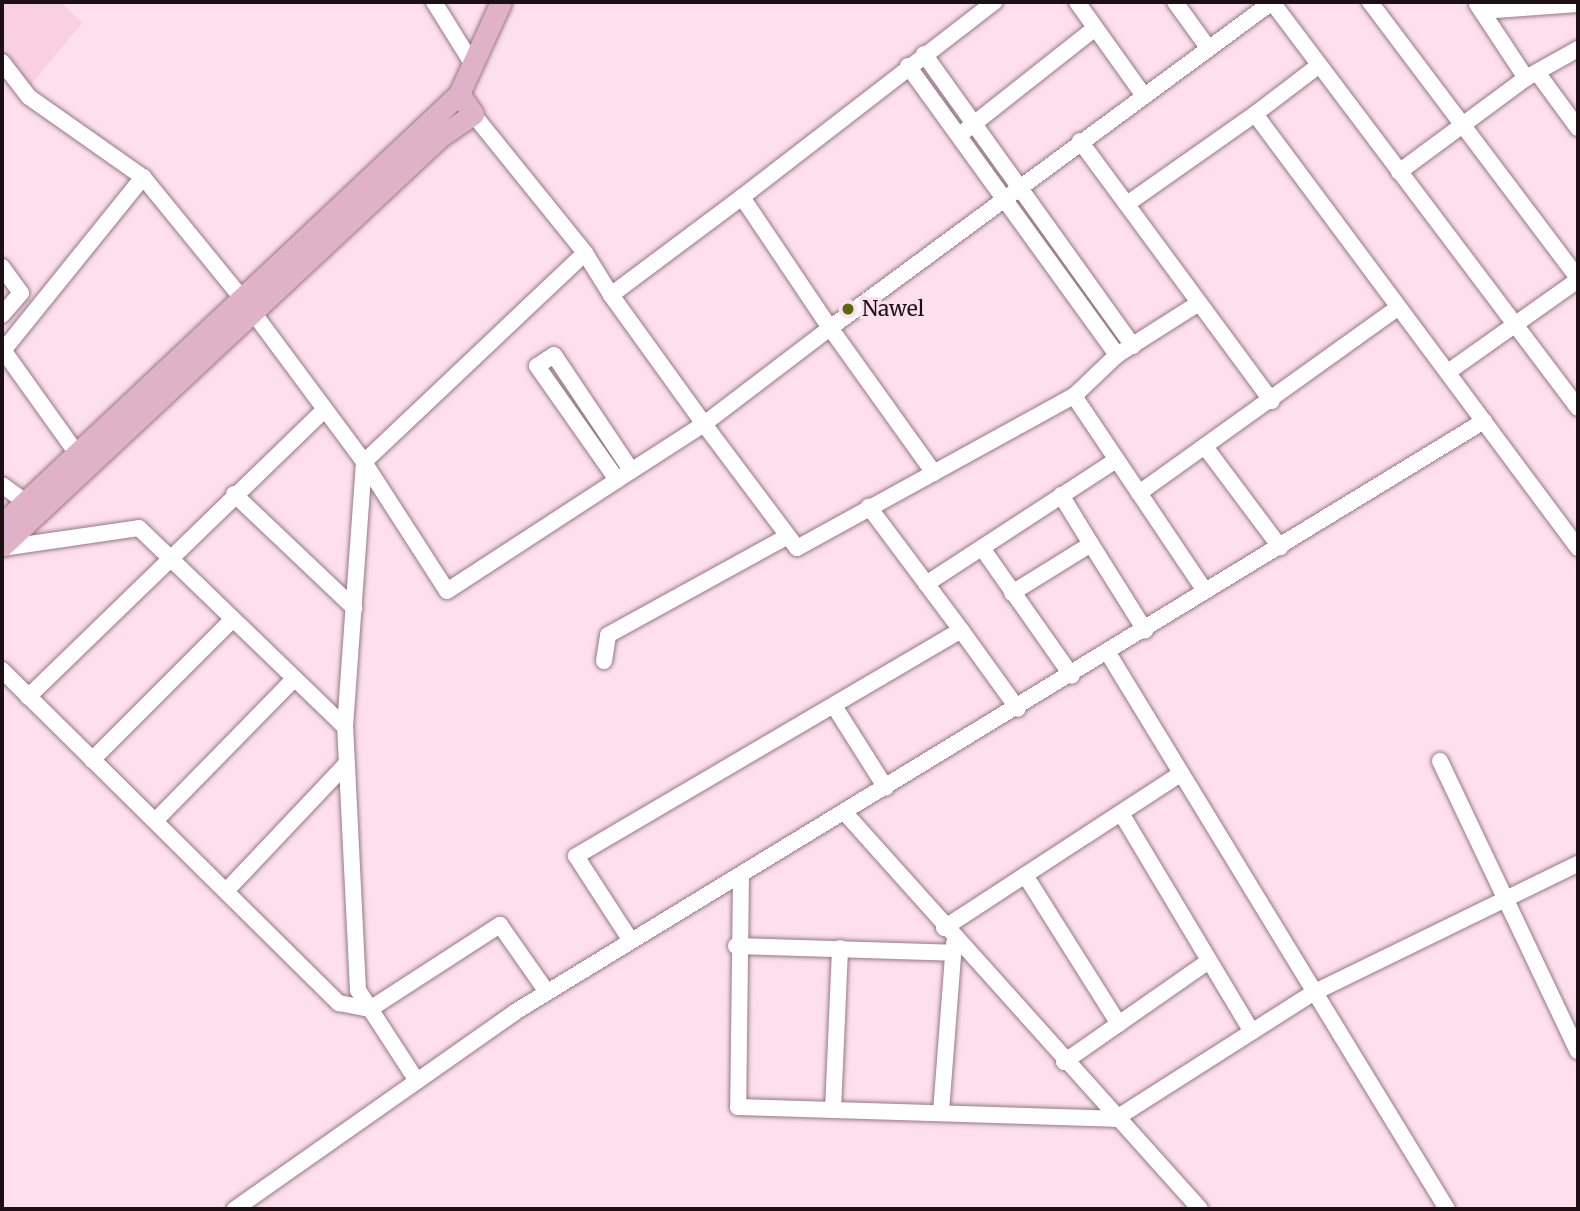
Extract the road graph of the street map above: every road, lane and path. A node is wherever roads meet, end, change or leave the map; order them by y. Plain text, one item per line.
1 (434, 2) edge
2 (501, 2) edge
3 (994, 2) edge
4 (1077, 2) edge
5 (1175, 2) edge
6 (1272, 2) edge
7 (1370, 2) edge
8 (1573, 3) edge
9 (1480, 5) edge
10 (1095, 28) junction
11 (1207, 46) junction
12 (1578, 49) edge
13 (924, 54) junction
14 (2, 62) edge
15 (472, 63) junction
16 (908, 66) junction
17 (1318, 66) junction
18 (1532, 76) junction
19 (1142, 93) junction
20 (459, 94) junction
21 (472, 114) junction
22 (1255, 114) junction
23 (972, 124) junction
24 (1464, 127) junction
25 (1578, 128) edge
26 (959, 136) junction
27 (1080, 141) junction
28 (1399, 172) junction
29 (143, 177) junction
30 (1019, 189) junction
31 (741, 197) junction
32 (1004, 200) junction
33 (1127, 204) junction
34 (585, 253) junction
35 (2, 267) edge
36 (1578, 279) edge
37 (21, 293) junction
38 (611, 295) junction
39 (1199, 303) junction
40 (247, 304) junction
41 (1397, 308) junction
42 (36, 311) junction
43 (2, 315) edge
44 (1516, 324) junction
45 (830, 328) junction
46 (1133, 346) junction
47 (3, 351) edge
48 (1117, 355) junction
49 (1448, 372) junction
50 (1074, 396) junction
51 (1272, 401) junction
52 (1578, 408) edge
53 (324, 410) junction
54 (1484, 421) junction
55 (704, 424) junction
56 (1206, 448) junction
57 (75, 451) junction
58 (1115, 461) junction
59 (364, 462) junction
60 (631, 470) junction
61 (934, 473) junction
62 (617, 480) junction
63 (2, 485) edge
64 (1139, 493) junction
65 (234, 494) junction
66 (1061, 495) junction
67 (23, 500) junction
68 (869, 507) junction
69 (2, 524) edge
70 (788, 536) junction
71 (1091, 544) junction
72 (2, 547) edge
73 (1280, 547) junction
74 (982, 548) junction
75 (1578, 548) edge
76 (170, 557) junction
77 (926, 583) junction
78 (1205, 591) junction
79 (1012, 593) junction
80 (354, 608) junction
81 (232, 620) junction
82 (1145, 629) junction
83 (961, 630) junction
84 (1108, 653) junction
85 (604, 661) dead end
86 (2, 670) edge
87 (1072, 676) junction
88 (292, 681) junction
89 (28, 696) junction
90 (836, 709) junction
91 (1018, 709) junction
92 (345, 727) junction
93 (93, 760) junction
94 (1440, 761) dead end
95 (346, 764) junction
96 (1180, 774) junction
97 (886, 788) junction
98 (1121, 813) junction
99 (846, 814) junction
100 (155, 821) junction
101 (1578, 864) edge
102 (1025, 875) junction
103 (741, 876) junction
104 (227, 890) junction
105 (1502, 898) junction
106 (950, 940) junction
107 (631, 941) junction
108 (736, 946) junction
109 (840, 948) junction
110 (1209, 961) junction
111 (547, 992) junction
112 (1313, 993) junction
113 (1578, 1007) edge
114 (370, 1009) junction
115 (1563, 1015) junction
116 (1119, 1024) junction
117 (1251, 1032) junction
118 (1578, 1051) edge
119 (1064, 1062) junction
120 (417, 1081) junction
121 (833, 1110) junction
122 (941, 1112) junction
123 (1115, 1119) junction
124 (235, 1209) edge
125 (1200, 1209) edge
126 (1447, 1209) edge

1 - 15 street
2 - 15 main road
3 - 13 street
4 - 10 street
5 - 11 street
6 - 11 street
6 - 17 street
7 - 24 street
8 - 9 street
9 - 18 street
10 - 19 street
10 - 23 street
11 - 19 street
12 - 18 street
13 - 16 street
13 - 23 street
14 - 29 street
15 - 20 main road
16 - 26 street
16 - 31 street
17 - 22 street
17 - 28 street
18 - 24 street
18 - 25 street
19 - 27 street
20 - 21 main road
20 - 40 main road
21 - 34 street
21 - 40 main road
22 - 33 street
22 - 41 street
23 - 26 street
23 - 30 street
24 - 28 street
24 - 36 street
26 - 32 street
27 - 30 street
27 - 33 street
28 - 44 street
29 - 40 street
29 - 42 street
30 - 32 street
30 - 46 street
31 - 38 street
31 - 45 street
32 - 45 street
32 - 48 street
33 - 39 street
34 - 38 street
34 - 59 street
35 - 37 street
36 - 44 street
37 - 42 street
37 - 43 street
38 - 55 street
39 - 46 street
39 - 51 street
40 - 53 street
40 - 57 main road
40 - 72 main road
41 - 49 street
41 - 51 street
42 - 47 street
44 - 49 street
44 - 52 street
45 - 55 street
45 - 61 street
46 - 48 street
47 - 57 street
48 - 50 street
49 - 54 street
50 - 58 street
50 - 61 street
51 - 56 street
53 - 59 street
53 - 65 street
54 - 73 street
54 - 75 street
55 - 60 street
55 - 70 street
56 - 64 street
56 - 73 street
57 - 67 main road
58 - 64 street
58 - 66 street
59 - 62 street
59 - 80 street
60 - 62 street
60 - 62 street
61 - 68 street
63 - 67 street
64 - 78 street
65 - 76 street
65 - 80 street
66 - 71 street
66 - 74 street
67 - 69 main road
68 - 70 street
68 - 77 street
70 - 85 street
71 - 79 street
71 - 82 street
72 - 76 street
73 - 78 street
74 - 77 street
74 - 79 street
76 - 81 street
76 - 89 street
77 - 83 street
78 - 82 street
79 - 87 street
80 - 92 street
81 - 88 street
81 - 93 street
82 - 84 street
83 - 90 street
83 - 91 street
84 - 87 street
84 - 96 street
86 - 89 street
87 - 91 street
88 - 92 street
88 - 100 street
89 - 93 street
90 - 97 street
90 - 107 street
91 - 97 street
92 - 95 street
93 - 100 street
94 - 105 street
95 - 104 street
95 - 114 street
96 - 98 street
96 - 112 street
97 - 99 street
98 - 102 street
98 - 110 street
99 - 103 street
99 - 106 street
100 - 104 street
101 - 105 street
102 - 106 street
102 - 116 street
103 - 107 street
103 - 108 street
104 - 114 street
105 - 112 street
105 - 115 street
106 - 109 street
106 - 119 street
106 - 122 street
107 - 111 street
108 - 109 street
108 - 121 street
109 - 121 street
110 - 116 street
110 - 117 street
111 - 114 street
111 - 120 street
112 - 117 street
112 - 126 street
113 - 115 street
114 - 120 street
115 - 118 street
116 - 119 street
117 - 123 street
119 - 123 street
120 - 124 street
121 - 122 street
122 - 123 street
123 - 125 street

